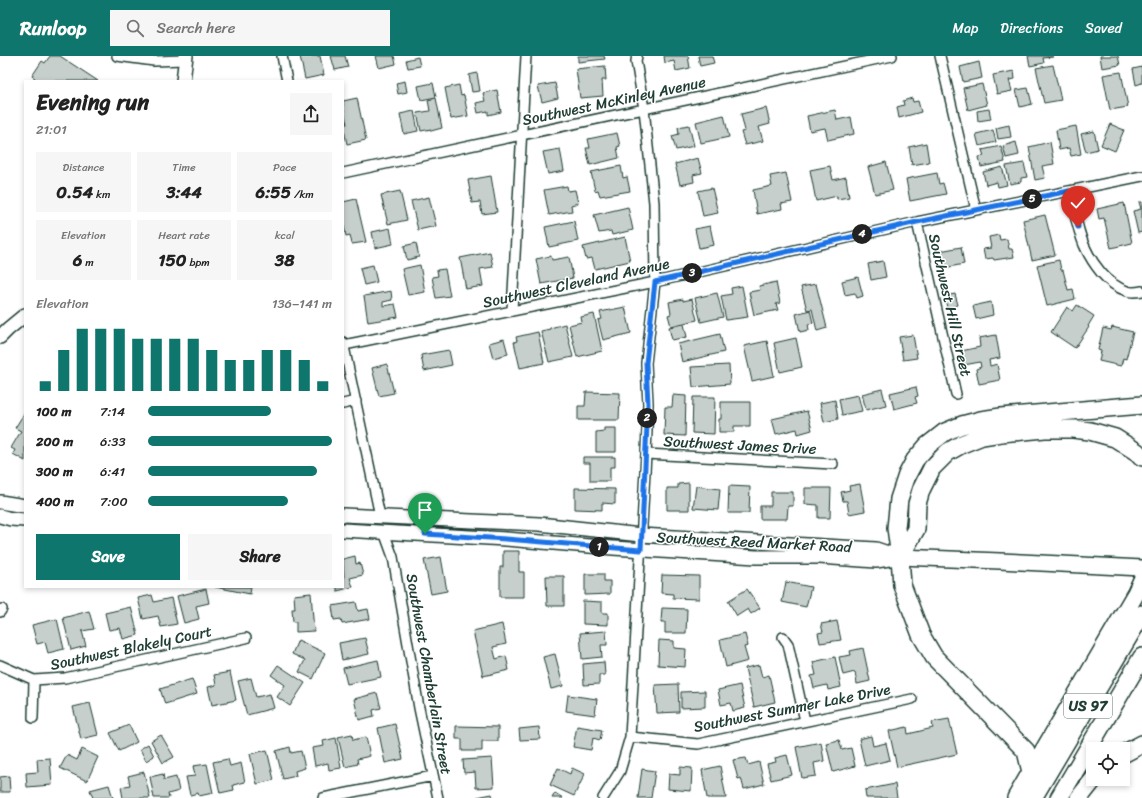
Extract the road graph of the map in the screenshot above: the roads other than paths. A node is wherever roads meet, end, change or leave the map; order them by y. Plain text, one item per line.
1 (117, 56) edge
2 (282, 56) edge
3 (526, 56) edge
4 (637, 56) edge
5 (892, 56) edge
6 (940, 56) edge
7 (185, 58) edge
8 (184, 80) edge
9 (287, 80) edge
10 (644, 109) junction
11 (521, 136) junction
12 (344, 173) edge
13 (1142, 176) edge
14 (1069, 191) junction
15 (976, 210) junction
16 (917, 222) junction
17 (655, 282) junction
18 (1142, 291) edge
19 (512, 310) junction
20 (24, 316) edge
21 (0, 337) edge
22 (344, 344) edge
23 (344, 348) edge
24 (956, 394) dead end
25 (356, 401) junction
26 (344, 404) edge
27 (1142, 405) edge
28 (646, 454) junction
29 (1142, 457) edge
30 (833, 464) dead end
31 (0, 502) edge
32 (24, 506) edge
33 (344, 515) edge
34 (0, 516) edge
35 (380, 516) junction
36 (24, 520) edge
37 (344, 530) edge
38 (384, 532) junction
39 (641, 535) junction
40 (641, 550) junction
41 (900, 557) junction
42 (1142, 568) edge
43 (1142, 580) edge
44 (1142, 614) edge
45 (783, 637) dead end
46 (246, 638) dead end
47 (1142, 657) edge
48 (0, 666) edge
49 (34, 680) junction
50 (912, 699) dead end
51 (33, 718) dead end
52 (805, 721) junction
53 (630, 737) junction
54 (1142, 744) edge
55 (1130, 750) edge
56 (1031, 772) junction
57 (433, 776) junction
58 (1088, 786) edge
59 (323, 798) edge
60 (438, 798) edge
61 (603, 798) edge
62 (1016, 798) edge
63 (1033, 798) edge
64 (1059, 798) edge
65 (1079, 798) edge

1 - 7 street
2 - 9 street
3 - 11 street
4 - 10 street
5 - 10 street, Southwest McKinley Avenue
6 - 15 street
7 - 8 main road
10 - 11 street, Southwest McKinley Avenue
10 - 17 street
11 - 12 street, Southwest McKinley Avenue
11 - 19 street
13 - 14 street, Southwest Cleveland Avenue
14 - 15 street, Southwest Cleveland Avenue
14 - 18 street
15 - 16 street, Southwest Cleveland Avenue
16 - 17 street, Southwest Cleveland Avenue
16 - 24 street, Southwest Hill Street
17 - 19 street, Southwest Cleveland Avenue
17 - 28 street
19 - 22 street, Southwest Cleveland Avenue
20 - 21 main road
23 - 25 street
25 - 26 street
25 - 35 street
27 - 41 highway
28 - 30 street, Southwest James Drive
28 - 39 street
29 - 41 highway
31 - 32 main road
33 - 35 main road, Southwest Reed Market Road
34 - 36 main road
35 - 39 main road, Southwest Reed Market Road
37 - 38 main road, Southwest Reed Market Road
38 - 40 main road, Southwest Reed Market Road
38 - 57 street, Southwest Chamberlain Street
39 - 40 street
39 - 41 main road, Southwest Reed Market Road
40 - 41 main road, Southwest Reed Market Road
40 - 53 street
41 - 42 main road, Southwest Reed Market Road
41 - 56 highway
43 - 56 highway
44 - 63 highway, US 97
45 - 52 street
46 - 49 street, Southwest Blakely Court
47 - 64 highway, US 97
48 - 49 street, Southwest Blakely Court
49 - 51 street
50 - 52 street, Southwest Summer Lake Drive
52 - 53 street, Southwest Summer Lake Drive
53 - 61 street
54 - 55 highway
56 - 62 highway
57 - 59 street
57 - 60 street, Southwest Chamberlain Street
58 - 65 highway

